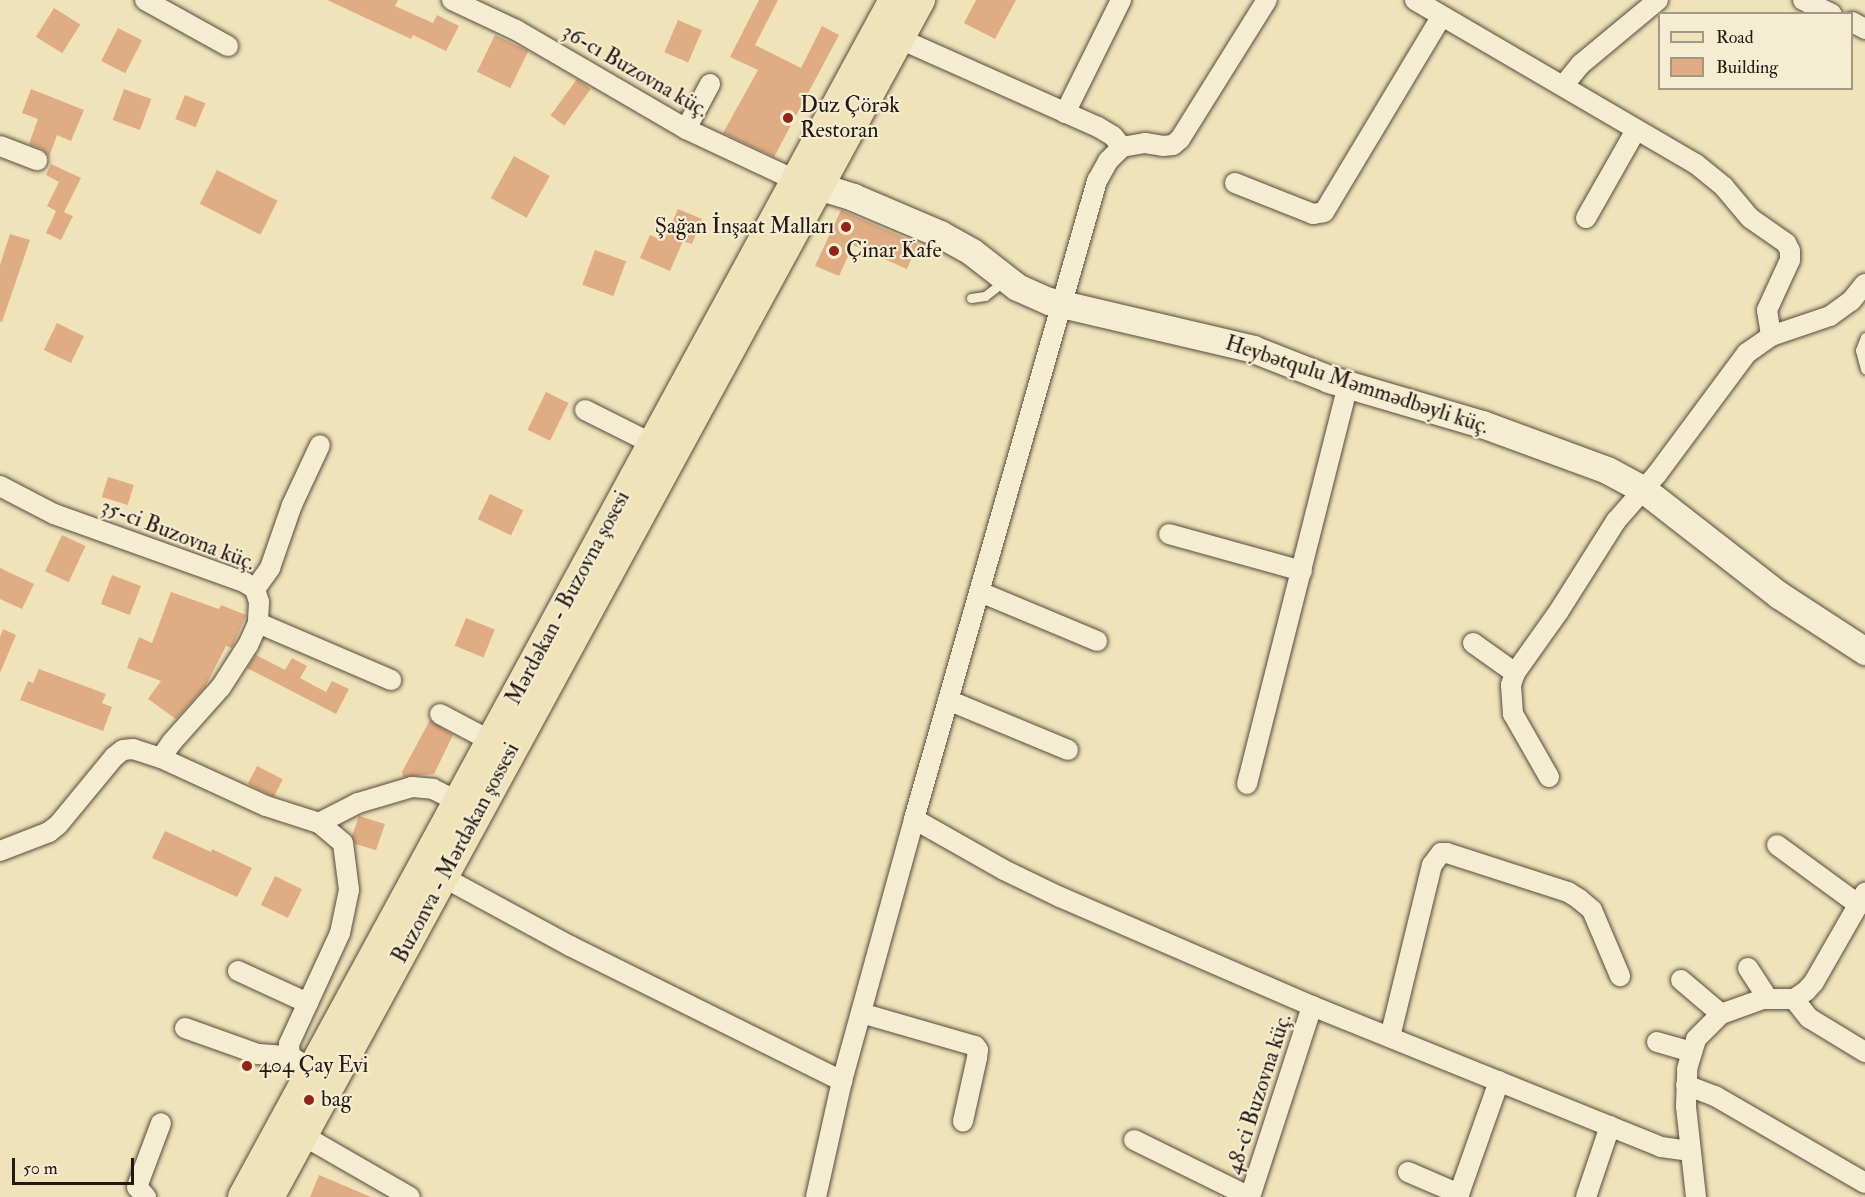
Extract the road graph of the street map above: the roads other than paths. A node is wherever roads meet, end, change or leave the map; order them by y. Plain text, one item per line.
1 (146, 0) edge
2 (453, 0) edge
3 (894, 0) edge
4 (920, 0) edge
5 (1121, 0) edge
6 (1267, 0) edge
7 (1415, 0) edge
8 (1658, 0) edge
9 (1803, 0) edge
10 (1828, 12) edge
11 (1442, 17) junction
12 (898, 38) junction
13 (228, 46) dead end
14 (710, 84) dead end
15 (1563, 86) junction
16 (1065, 113) junction
17 (686, 129) junction
18 (1636, 130) junction
19 (0, 146) edge
20 (1122, 147) junction
21 (37, 160) dead end
22 (807, 183) junction
23 (1235, 183) dead end
24 (1586, 218) dead end
25 (1006, 280) junction
26 (1865, 284) edge
27 (971, 298) dead end
28 (1062, 305) junction
29 (1771, 336) junction
30 (1865, 337) edge
31 (1865, 369) edge
32 (1348, 385) junction
33 (585, 410) dead end
34 (651, 443) junction
35 (320, 445) dead end
36 (0, 486) edge
37 (1644, 490) junction
38 (1169, 534) dead end
39 (1302, 572) junction
40 (255, 589) junction
41 (980, 592) junction
42 (258, 622) junction
43 (1097, 641) dead end
44 (1473, 643) dead end
45 (1865, 651) edge
46 (1515, 673) junction
47 (392, 680) dead end
48 (948, 700) junction
49 (440, 714) dead end
50 (491, 741) junction
51 (1068, 750) dead end
52 (161, 758) junction
53 (1549, 777) dead end
54 (1246, 784) dead end
55 (458, 802) junction
56 (914, 819) junction
57 (319, 823) junction
58 (1777, 845) dead end
59 (0, 850) edge
60 (443, 877) junction
61 (1862, 899) edge
62 (1748, 968) dead end
63 (238, 972) dead end
64 (1620, 976) dead end
65 (1681, 980) dead end
66 (1768, 999) junction
67 (1794, 999) junction
68 (308, 1003) junction
69 (1312, 1006) junction
70 (861, 1013) junction
71 (1721, 1014) junction
72 (185, 1028) dead end
73 (1390, 1037) junction
74 (1657, 1042) dead end
75 (1691, 1052) junction
76 (1865, 1052) edge
77 (301, 1063) junction
78 (842, 1081) junction
79 (1499, 1081) junction
80 (1686, 1085) junction
81 (963, 1121) dead end
82 (161, 1123) dead end
83 (1610, 1126) junction
84 (304, 1136) junction
85 (1134, 1140) dead end
86 (1689, 1151) junction
87 (1408, 1172) dead end
88 (1865, 1183) edge
89 (1459, 1196) edge
90 (146, 1197) edge
91 (243, 1197) edge
92 (269, 1197) edge
93 (410, 1197) edge
94 (816, 1197) edge
95 (1250, 1197) edge
96 (1586, 1197) edge
97 (1696, 1197) edge

1 - 13 street
2 - 17 street, 36-cı Buzovna küç.
3 - 22 main road, Mərdəkan - Buzovna şosesi
4 - 12 main road, Mərdəkan - Buzovna şosesi
5 - 16 street
6 - 20 street
7 - 11 street
8 - 15 street
9 - 10 street
11 - 15 street
11 - 23 street
12 - 16 street
12 - 22 main road, Mərdəkan - Buzovna şosesi
14 - 17 street
15 - 18 street
16 - 20 street
17 - 22 street, 36-cı Buzovna küç.
18 - 24 street
18 - 29 street
19 - 21 street
20 - 28 street
22 - 25 street, Heybətqulu Məmmədbəyli küç.
22 - 34 main road, Mərdəkan - Buzovna şosesi
22 - 60 main road, Buzonva - Mərdəkan şossesi
25 - 27 lane
25 - 28 street, Heybətqulu Məmmədbəyli küç.
26 - 29 street
28 - 32 street, Heybətqulu Məmmədbəyli küç.
28 - 41 street
29 - 37 street
30 - 31 lane
32 - 37 street, Heybətqulu Məmmədbəyli küç.
32 - 39 street
33 - 34 street
34 - 50 main road, Mərdəkan - Buzovna şosesi
35 - 40 street
36 - 40 street, 35-ci Buzovna küç.
37 - 45 street, Heybətqulu Məmmədbəyli küç.
37 - 46 street
38 - 39 street
39 - 54 street
40 - 42 street, 35-ci Buzovna küç.
41 - 43 street
41 - 48 street
42 - 47 street
42 - 52 street
44 - 46 street
46 - 53 street
48 - 51 street
48 - 56 street
49 - 50 street
50 - 55 main road, Mərdəkan - Buzovna şosesi
52 - 57 street
52 - 59 street
55 - 57 street
55 - 77 main road, Mərdəkan - Buzovna şosesi
56 - 69 street
56 - 70 street
57 - 68 street
58 - 61 street
60 - 78 street
60 - 84 main road, Buzonva - Mərdəkan şossesi
61 - 67 street
62 - 66 street
63 - 68 street
64 - 73 street
65 - 71 street
66 - 67 street
66 - 71 street
67 - 76 street
68 - 77 street
69 - 73 street
69 - 95 street, 48-ci Buzovna küç.
70 - 78 street
70 - 81 street
71 - 75 street
72 - 77 street
73 - 79 street
74 - 75 street
75 - 80 street
77 - 91 main road, Mərdəkan - Buzovna şosesi
78 - 94 street
79 - 83 street
79 - 89 street
80 - 86 street
80 - 88 street
82 - 90 street
83 - 86 street
83 - 96 street
84 - 92 main road, Buzonva - Mərdəkan şossesi
84 - 93 street
85 - 95 street
86 - 97 street
87 - 89 street

